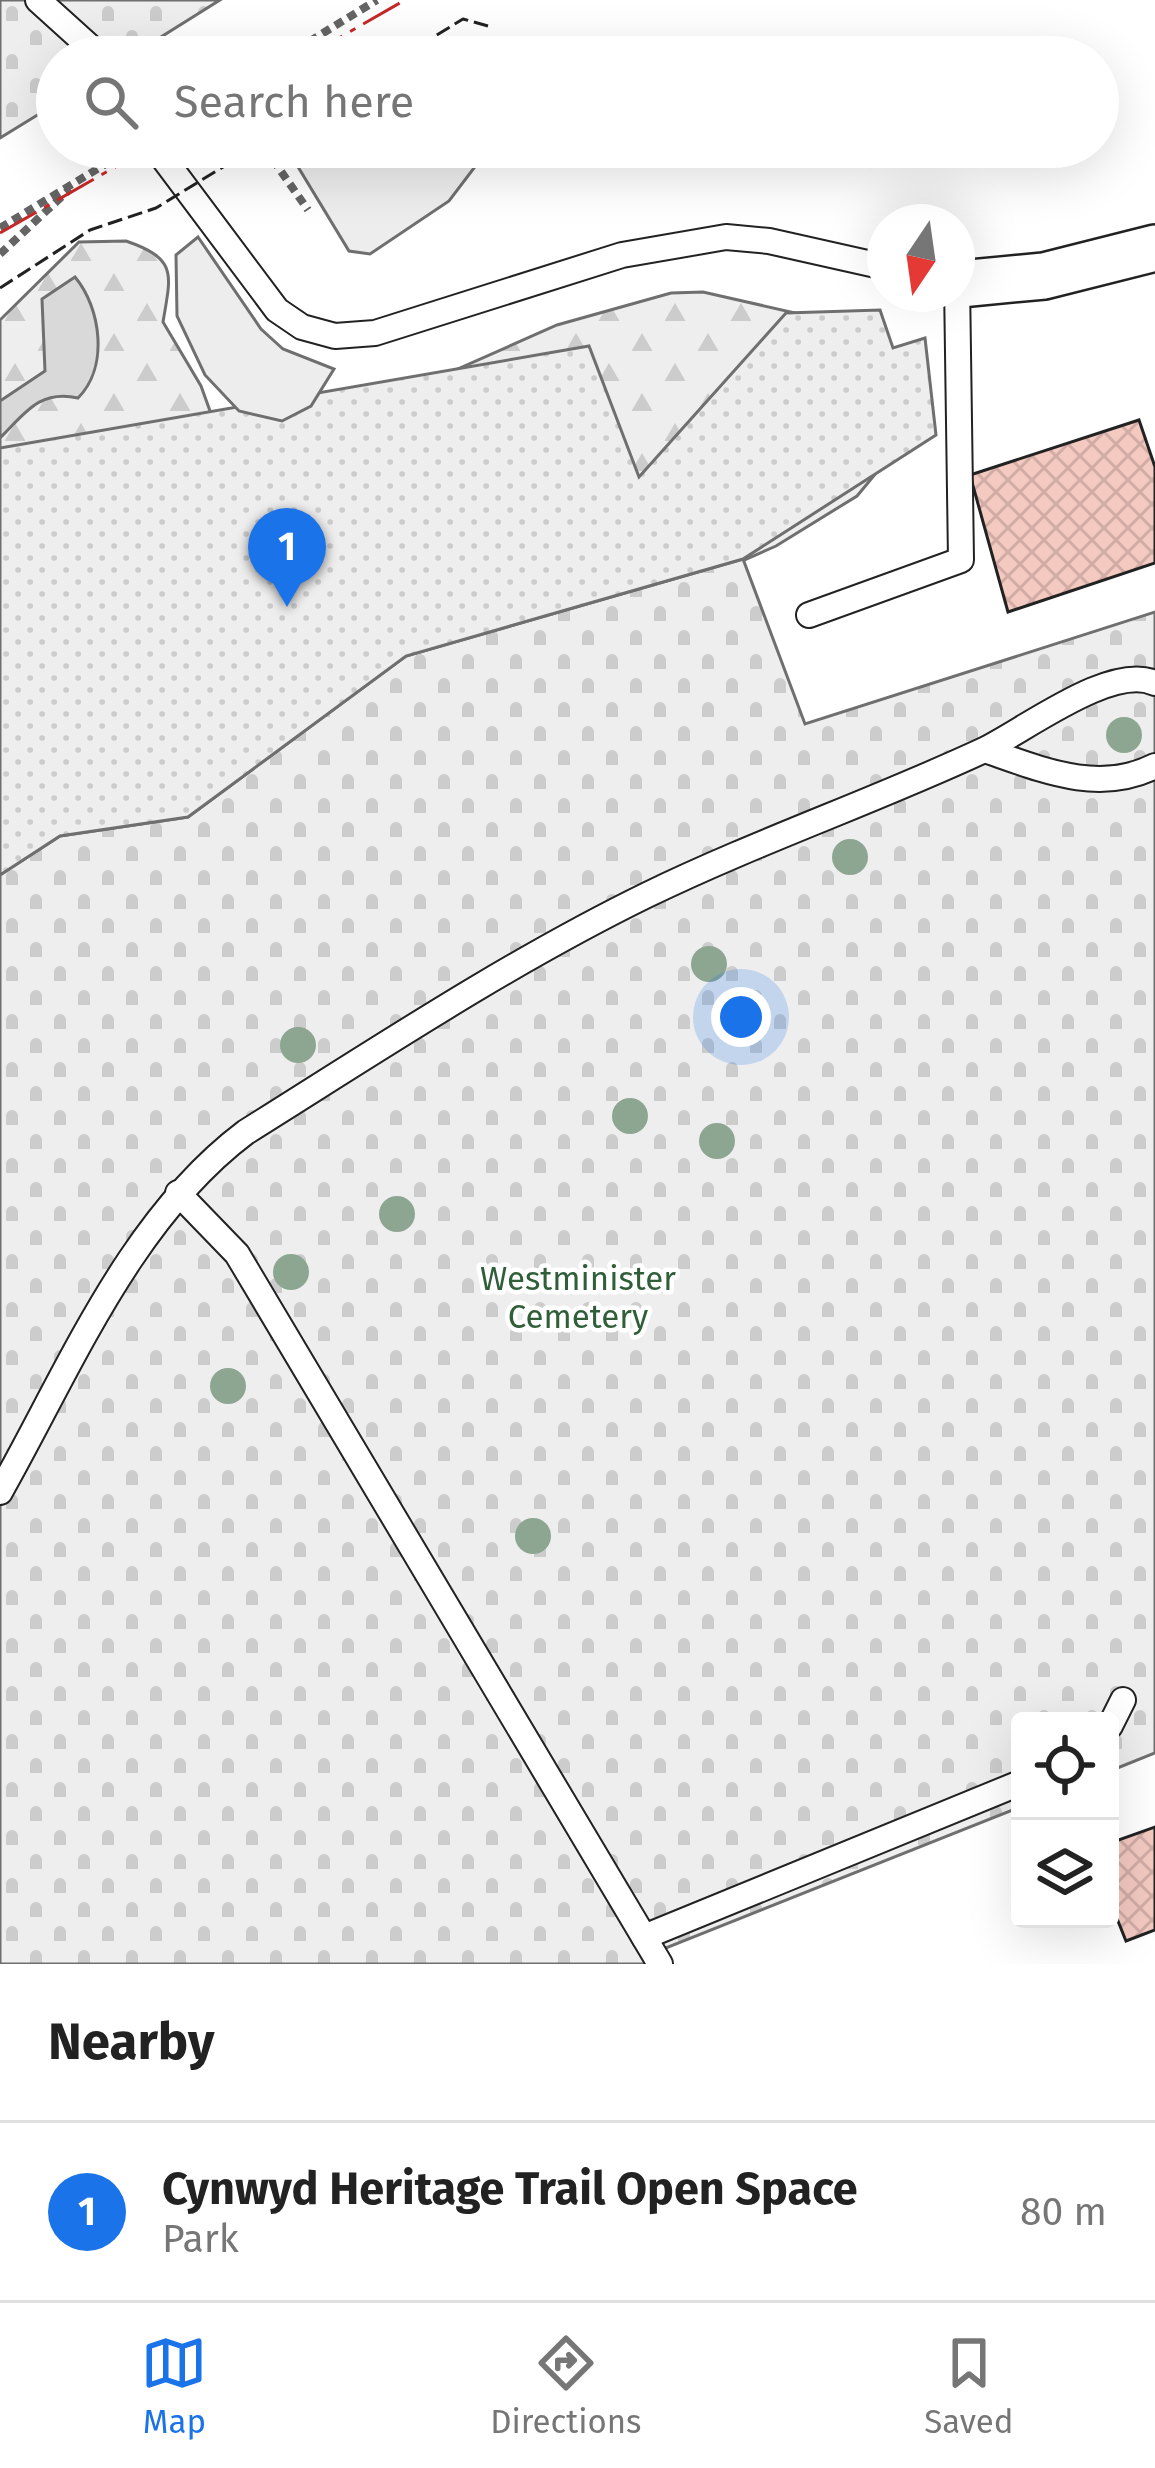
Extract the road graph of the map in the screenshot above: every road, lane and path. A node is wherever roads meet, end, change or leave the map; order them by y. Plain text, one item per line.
1 (38, 0) edge
2 (377, 0) edge
3 (78, 36) edge
4 (318, 36) edge
5 (98, 168) edge
6 (171, 168) edge
7 (279, 168) edge
8 (84, 176) junction
9 (308, 210) dead end
10 (0, 228) edge
11 (1155, 248) edge
12 (0, 254) edge
13 (867, 263) edge
14 (975, 282) edge
15 (959, 312) edge
16 (809, 615) dead end
17 (1155, 683) edge
18 (985, 750) junction
19 (1155, 766) edge
20 (178, 1193) junction
21 (0, 1492) edge
22 (1123, 1700) dead end
23 (1117, 1712) edge
24 (1011, 1788) edge
25 (644, 1937) junction
26 (660, 1964) edge

1 - 3 lane
2 - 4 path
5 - 8 path
6 - 13 lane
7 - 9 path
8 - 10 path
8 - 12 path
11 - 14 street
15 - 16 lane
17 - 18 lane
18 - 19 lane
18 - 20 lane
20 - 21 lane
20 - 25 lane
22 - 23 lane
24 - 25 lane
25 - 26 lane

